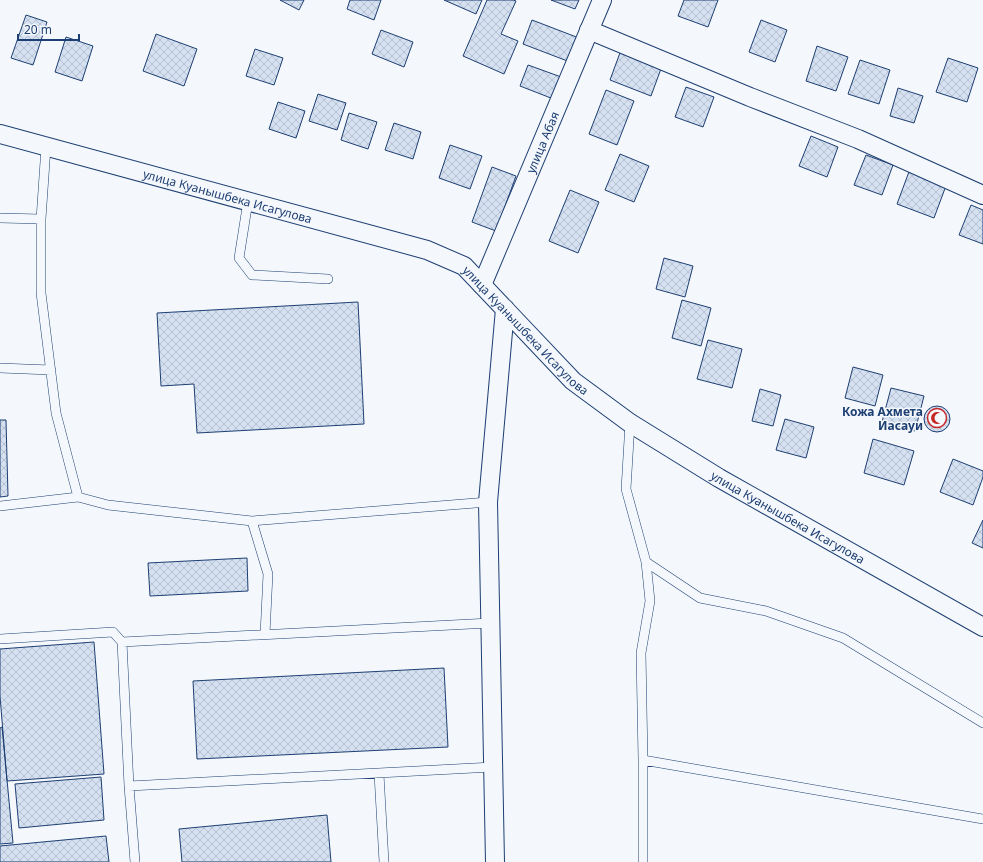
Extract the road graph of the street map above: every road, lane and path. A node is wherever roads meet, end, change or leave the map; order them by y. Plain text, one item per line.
1 (602, 0) edge
2 (589, 30) junction
3 (0, 134) edge
4 (46, 147) junction
5 (983, 195) edge
6 (248, 202) junction
7 (0, 218) edge
8 (41, 219) junction
9 (328, 279) dead end
10 (482, 285) junction
11 (505, 309) junction
12 (0, 368) edge
13 (51, 370) junction
14 (630, 423) junction
15 (78, 497) junction
16 (488, 502) junction
17 (0, 506) edge
18 (252, 521) junction
19 (646, 562) junction
20 (490, 624) junction
21 (983, 626) edge
22 (265, 634) junction
23 (0, 639) edge
24 (122, 642) junction
25 (983, 723) edge
26 (643, 760) junction
27 (493, 767) junction
28 (379, 774) junction
29 (129, 786) junction
30 (983, 819) edge
31 (135, 862) edge
32 (384, 862) edge
33 (495, 862) edge
34 (643, 862) edge

1 - 2 street, улица Абая
2 - 5 street
2 - 10 street, улица Абая
3 - 4 street, улица Куанышбека Исагулова
4 - 6 street, улица Куанышбека Исагулова
4 - 8 lane
6 - 9 lane
6 - 10 street, улица Куанышбека Исагулова
7 - 8 lane
8 - 13 lane
10 - 11 street, улица Куанышбека Исагулова
11 - 14 street, улица Куанышбека Исагулова
11 - 16 street
12 - 13 lane
13 - 15 lane
14 - 19 lane
14 - 21 street, улица Куанышбека Исагулова
15 - 17 lane
15 - 18 lane
16 - 18 lane
16 - 20 street
18 - 22 lane
19 - 25 lane
19 - 26 lane
20 - 22 lane
20 - 27 street
22 - 24 lane
23 - 24 lane
24 - 29 lane
26 - 30 lane
26 - 34 lane
27 - 28 lane
27 - 33 street
28 - 29 lane
28 - 32 lane
29 - 31 lane

